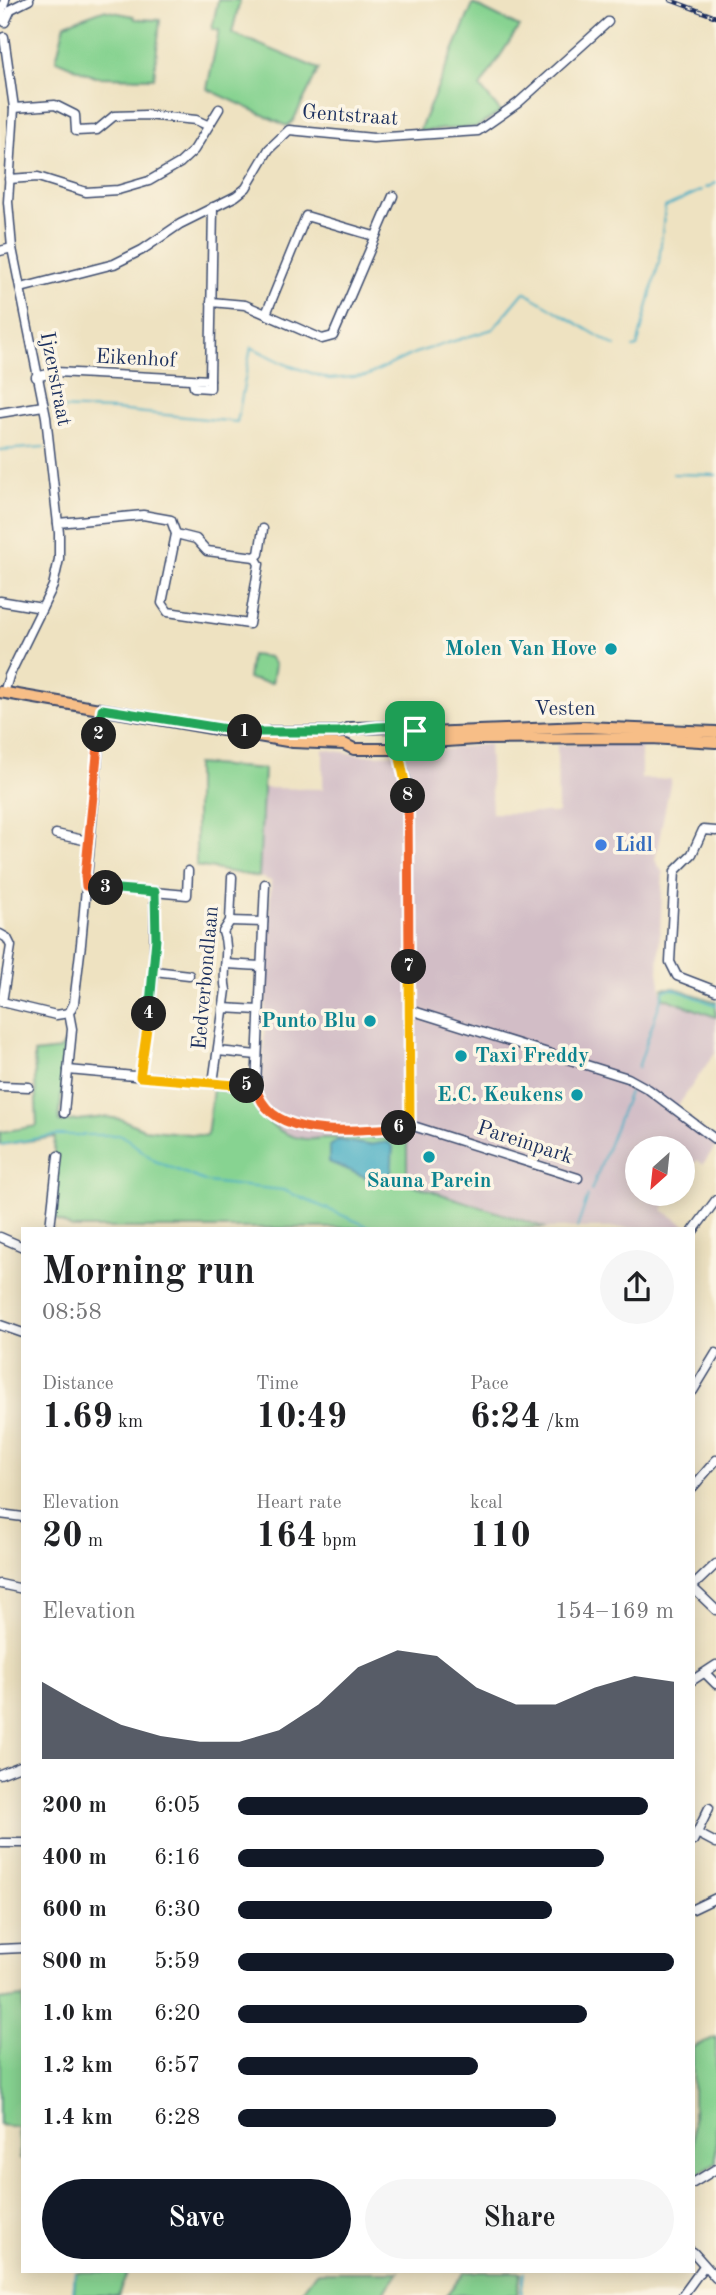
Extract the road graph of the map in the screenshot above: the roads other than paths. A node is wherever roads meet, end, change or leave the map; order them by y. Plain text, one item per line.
1 (6, 0) edge
2 (29, 0) edge
3 (11, 9) junction
4 (2, 20) edge
5 (608, 22) dead end
6 (2, 37) edge
7 (14, 108) junction
8 (219, 109) dead end
9 (208, 125) junction
10 (9, 179) junction
11 (393, 197) dead end
12 (209, 209) junction
13 (374, 236) junction
14 (12, 248) junction
15 (0, 251) edge
16 (21, 288) junction
17 (211, 302) junction
18 (266, 314) junction
19 (36, 377) junction
20 (43, 406) junction
21 (0, 413) edge
22 (58, 523) junction
23 (263, 529) dead end
24 (176, 534) junction
25 (255, 557) junction
26 (0, 601) edge
27 (42, 608) junction
28 (2, 693) edge
29 (102, 709) junction
30 (346, 731) junction
31 (716, 733) edge
32 (289, 737) junction
33 (415, 737) junction
34 (716, 742) edge
35 (344, 744) junction
36 (398, 749) junction
37 (716, 831) edge
38 (56, 834) dead end
39 (88, 841) junction
40 (188, 871) dead end
41 (232, 877) dead end
42 (265, 884) dead end
43 (86, 886) junction
44 (155, 892) junction
45 (230, 920) junction
46 (262, 922) junction
47 (0, 934) edge
48 (227, 964) junction
49 (260, 966) junction
50 (154, 971) junction
51 (189, 975) dead end
52 (716, 991) edge
53 (1, 1002) edge
54 (223, 1008) junction
55 (259, 1010) junction
56 (410, 1010) junction
57 (69, 1013) junction
58 (218, 1051) junction
59 (257, 1055) junction
60 (68, 1070) junction
61 (140, 1077) junction
62 (213, 1083) junction
63 (0, 1086) edge
64 (29, 1087) dead end
65 (256, 1087) junction
66 (64, 1113) dead end
67 (410, 1125) junction
68 (716, 1140) edge
69 (58, 1156) dead end
70 (578, 1178) dead end
71 (715, 1205) edge
72 (50, 1227) edge
73 (695, 1229) edge
74 (0, 1237) edge
75 (21, 1246) edge
76 (0, 1325) edge
77 (21, 1332) edge
78 (716, 1353) edge
79 (695, 1388) edge
80 (716, 1460) edge
81 (695, 1485) edge
82 (0, 1514) edge
83 (21, 1517) edge
84 (716, 1564) edge
85 (0, 1584) edge
86 (695, 1585) edge
87 (21, 1589) edge
88 (695, 1589) edge
89 (716, 1610) edge
90 (716, 1665) edge
91 (705, 1673) junction
92 (695, 1678) edge
93 (716, 1684) edge
94 (21, 1766) edge
95 (0, 1774) edge
96 (709, 1808) dead end
97 (695, 1837) edge
98 (2, 1843) dead end
99 (21, 1843) edge
100 (716, 1843) edge
101 (716, 1898) edge
102 (695, 1908) edge
103 (21, 1948) edge
104 (0, 1949) edge
105 (716, 2169) edge
106 (695, 2182) edge
107 (695, 2255) edge
108 (704, 2266) junction
109 (716, 2278) edge
110 (683, 2295) edge

1 - 3 street
1 - 4 street
2 - 3 street
3 - 4 street
4 - 6 street
5 - 12 street, Gentstraat
6 - 7 street, Ijzerstraat
7 - 9 street
7 - 10 street, Ijzerstraat
8 - 9 street
9 - 10 street
10 - 14 street, Ijzerstraat
11 - 13 street
12 - 16 street, Gentstraat
12 - 17 street, Eikenhof
13 - 18 street
13 - 18 street
14 - 15 street
14 - 16 street, Ijzerstraat
16 - 19 street, Ijzerstraat
17 - 18 street
17 - 19 street, Eikenhof
19 - 20 street, Ijzerstraat
20 - 21 street
20 - 22 street, Ijzerstraat
22 - 24 street
22 - 27 street, Ijzerstraat
23 - 25 street
24 - 25 street
24 - 25 street
26 - 27 street
27 - 28 street, Ijzerstraat
28 - 29 main road, Vesten
29 - 32 main road, Vesten
29 - 39 street
30 - 32 main road, Vesten
30 - 33 main road, Vesten
30 - 35 main road
31 - 33 main road, Vesten
32 - 35 main road, Vesten
33 - 34 main road, Vesten
33 - 36 main road, Vesten
35 - 36 main road, Vesten
36 - 56 street
37 - 52 street
38 - 39 street
39 - 43 street
40 - 44 street
41 - 45 street, Eedverbondlaan
42 - 46 street
43 - 44 street
43 - 57 street
44 - 50 street
45 - 46 street
45 - 48 street, Eedverbondlaan
46 - 49 street
47 - 53 street
48 - 49 street
48 - 54 street, Eedverbondlaan
49 - 55 street
50 - 51 street
50 - 61 street
53 - 57 street
54 - 55 street
54 - 58 street, Eedverbondlaan
55 - 59 street
56 - 67 street
56 - 68 street
57 - 60 street
58 - 59 street
58 - 62 street, Eedverbondlaan
59 - 65 street
60 - 61 street
60 - 66 street
61 - 62 street
62 - 65 street
63 - 64 street
65 - 67 street
67 - 70 street, Pareinpark
69 - 72 street
71 - 73 street
74 - 75 street
76 - 77 street
78 - 79 street
80 - 81 street
82 - 83 street
84 - 86 street
85 - 87 street
88 - 89 street
90 - 91 street
91 - 92 street
91 - 93 street
94 - 95 street
96 - 97 street
97 - 100 street
98 - 99 street
101 - 102 street
103 - 104 street
105 - 106 street
107 - 108 street
108 - 109 street
108 - 110 street

